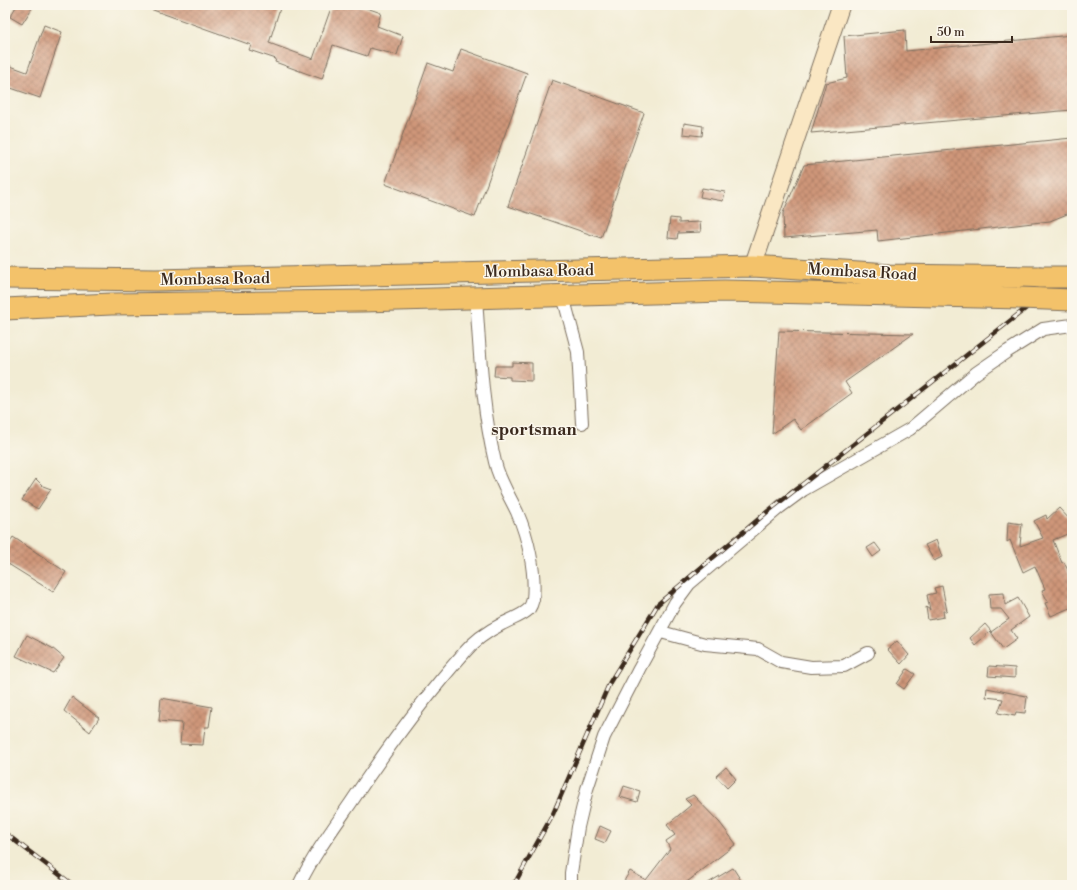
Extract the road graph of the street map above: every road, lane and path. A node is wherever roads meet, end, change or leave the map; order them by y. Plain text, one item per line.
1 (841, 5) edge
2 (753, 266) junction
3 (1072, 277) edge
4 (5, 278) edge
5 (563, 296) junction
6 (476, 298) junction
7 (1072, 300) edge
8 (5, 309) edge
9 (1072, 325) edge
10 (582, 423) dead end
11 (660, 632) junction
12 (868, 653) dead end
13 (299, 885) edge
14 (571, 885) edge

1 - 2 street
2 - 3 highway, Mombasa Road, bridge
2 - 4 highway, Mombasa Road
5 - 6 highway, Mombasa Road
5 - 7 highway, Mombasa Road, bridge
5 - 10 street
6 - 8 highway, Mombasa Road
6 - 13 street
9 - 11 street
11 - 12 street
11 - 14 street

